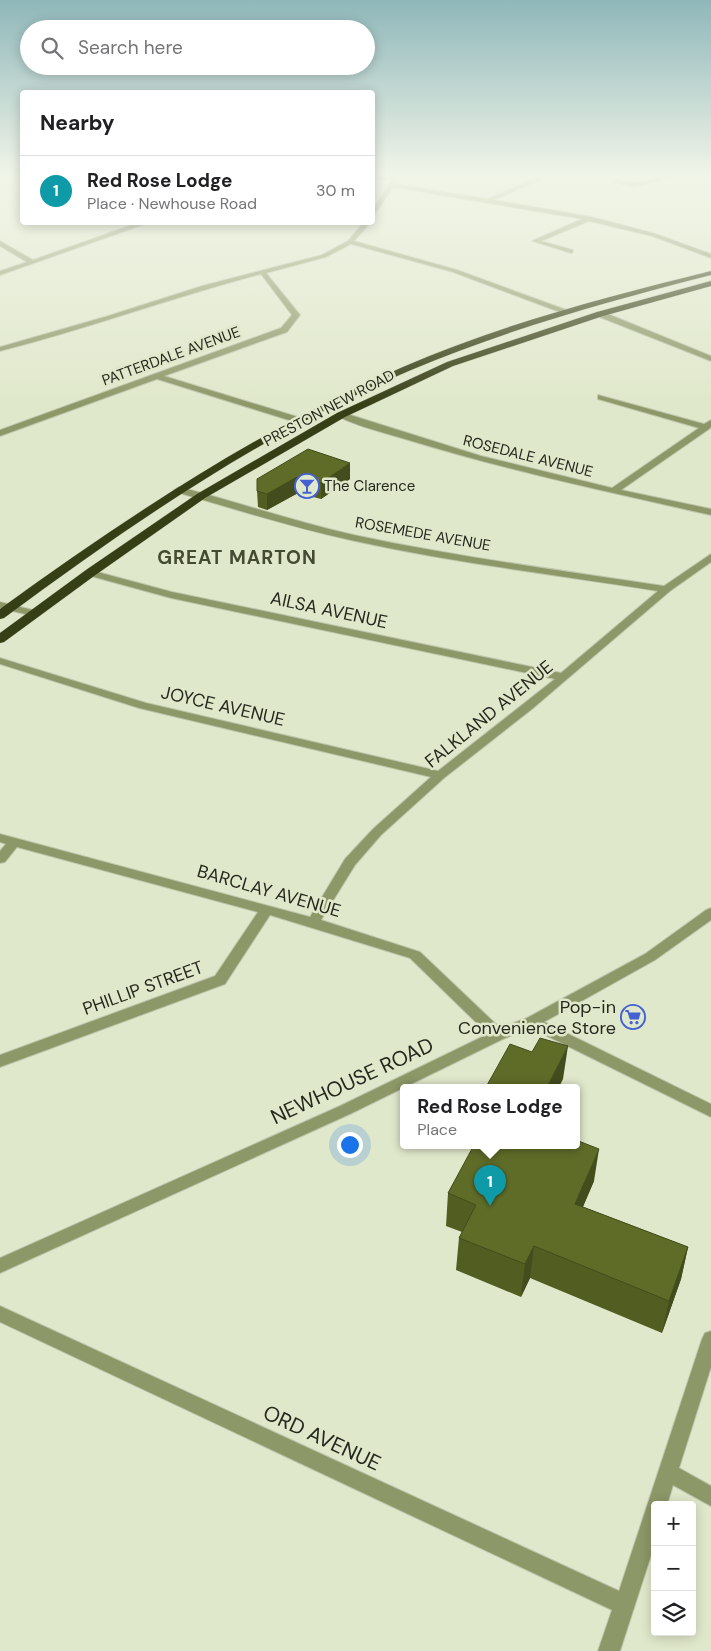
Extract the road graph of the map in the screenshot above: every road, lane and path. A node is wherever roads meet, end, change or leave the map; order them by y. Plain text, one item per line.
1 (15, 252) edge
2 (61, 252) edge
3 (331, 252) edge
4 (386, 252) edge
5 (32, 262) junction
6 (263, 272) junction
7 (0, 273) edge
8 (711, 273) edge
9 (711, 284) edge
10 (568, 312) junction
11 (600, 314) junction
12 (0, 349) edge
13 (711, 358) edge
14 (156, 376) junction
15 (601, 397) dead end
16 (341, 415) junction
17 (298, 420) junction
18 (708, 425) edge
19 (0, 433) edge
20 (179, 490) junction
21 (613, 491) junction
22 (201, 496) junction
23 (711, 512) edge
24 (711, 557) edge
25 (90, 572) junction
26 (666, 589) junction
27 (5, 606) edge
28 (33, 613) junction
29 (0, 615) edge
30 (0, 639) edge
31 (0, 661) edge
32 (563, 677) junction
33 (440, 775) junction
34 (0, 838) edge
35 (14, 842) junction
36 (0, 859) edge
37 (267, 909) junction
38 (711, 913) edge
39 (313, 922) junction
40 (532, 1022) junction
41 (498, 1035) junction
42 (0, 1061) edge
43 (711, 1111) edge
44 (0, 1266) edge
45 (0, 1314) edge
46 (711, 1339) edge
47 (668, 1472) junction
48 (711, 1497) edge
49 (658, 1501) edge
50 (651, 1524) edge
51 (624, 1604) junction
52 (609, 1651) edge

1 - 5 street
2 - 5 street
3 - 6 street
4 - 10 street
5 - 7 street
6 - 12 street
6 - 14 street, PATTERDALE AVENUE
8 - 10 highway, PRESTON NEW ROAD
9 - 11 highway, PRESTON NEW ROAD
10 - 17 highway, PRESTON NEW ROAD
11 - 13 street
11 - 16 highway, PRESTON NEW ROAD
14 - 17 street
14 - 19 street, PATTERDALE AVENUE
15 - 18 street
16 - 21 street, ROSEDALE AVENUE
16 - 22 highway, PRESTON NEW ROAD
17 - 20 highway, PRESTON NEW ROAD
18 - 21 street
20 - 22 street, ROSEMEDE AVENUE
20 - 27 highway, PRESTON NEW ROAD
21 - 23 street, ROSEDALE AVENUE
22 - 25 highway, PRESTON NEW ROAD
22 - 26 street, ROSEMEDE AVENUE
24 - 26 street, FALKLAND AVENUE
25 - 28 highway, PRESTON NEW ROAD
25 - 32 street, AILSA AVENUE
26 - 32 street, FALKLAND AVENUE
27 - 28 street
27 - 29 highway, PRESTON NEW ROAD
28 - 30 highway, PRESTON NEW ROAD
31 - 33 street, JOYCE AVENUE
32 - 33 street, FALKLAND AVENUE
33 - 39 street, FALKLAND AVENUE
34 - 35 street, BARCLAY AVENUE
35 - 36 street
35 - 37 street, BARCLAY AVENUE
37 - 39 street, BARCLAY AVENUE
37 - 42 street, PHILLIP STREET
38 - 40 street, NEWHOUSE ROAD
39 - 41 street, BARCLAY AVENUE
40 - 41 street, NEWHOUSE ROAD
40 - 43 street
41 - 44 street, NEWHOUSE ROAD
45 - 51 street, ORD AVENUE
46 - 47 street
47 - 48 street
47 - 49 street
50 - 51 street
51 - 52 street

